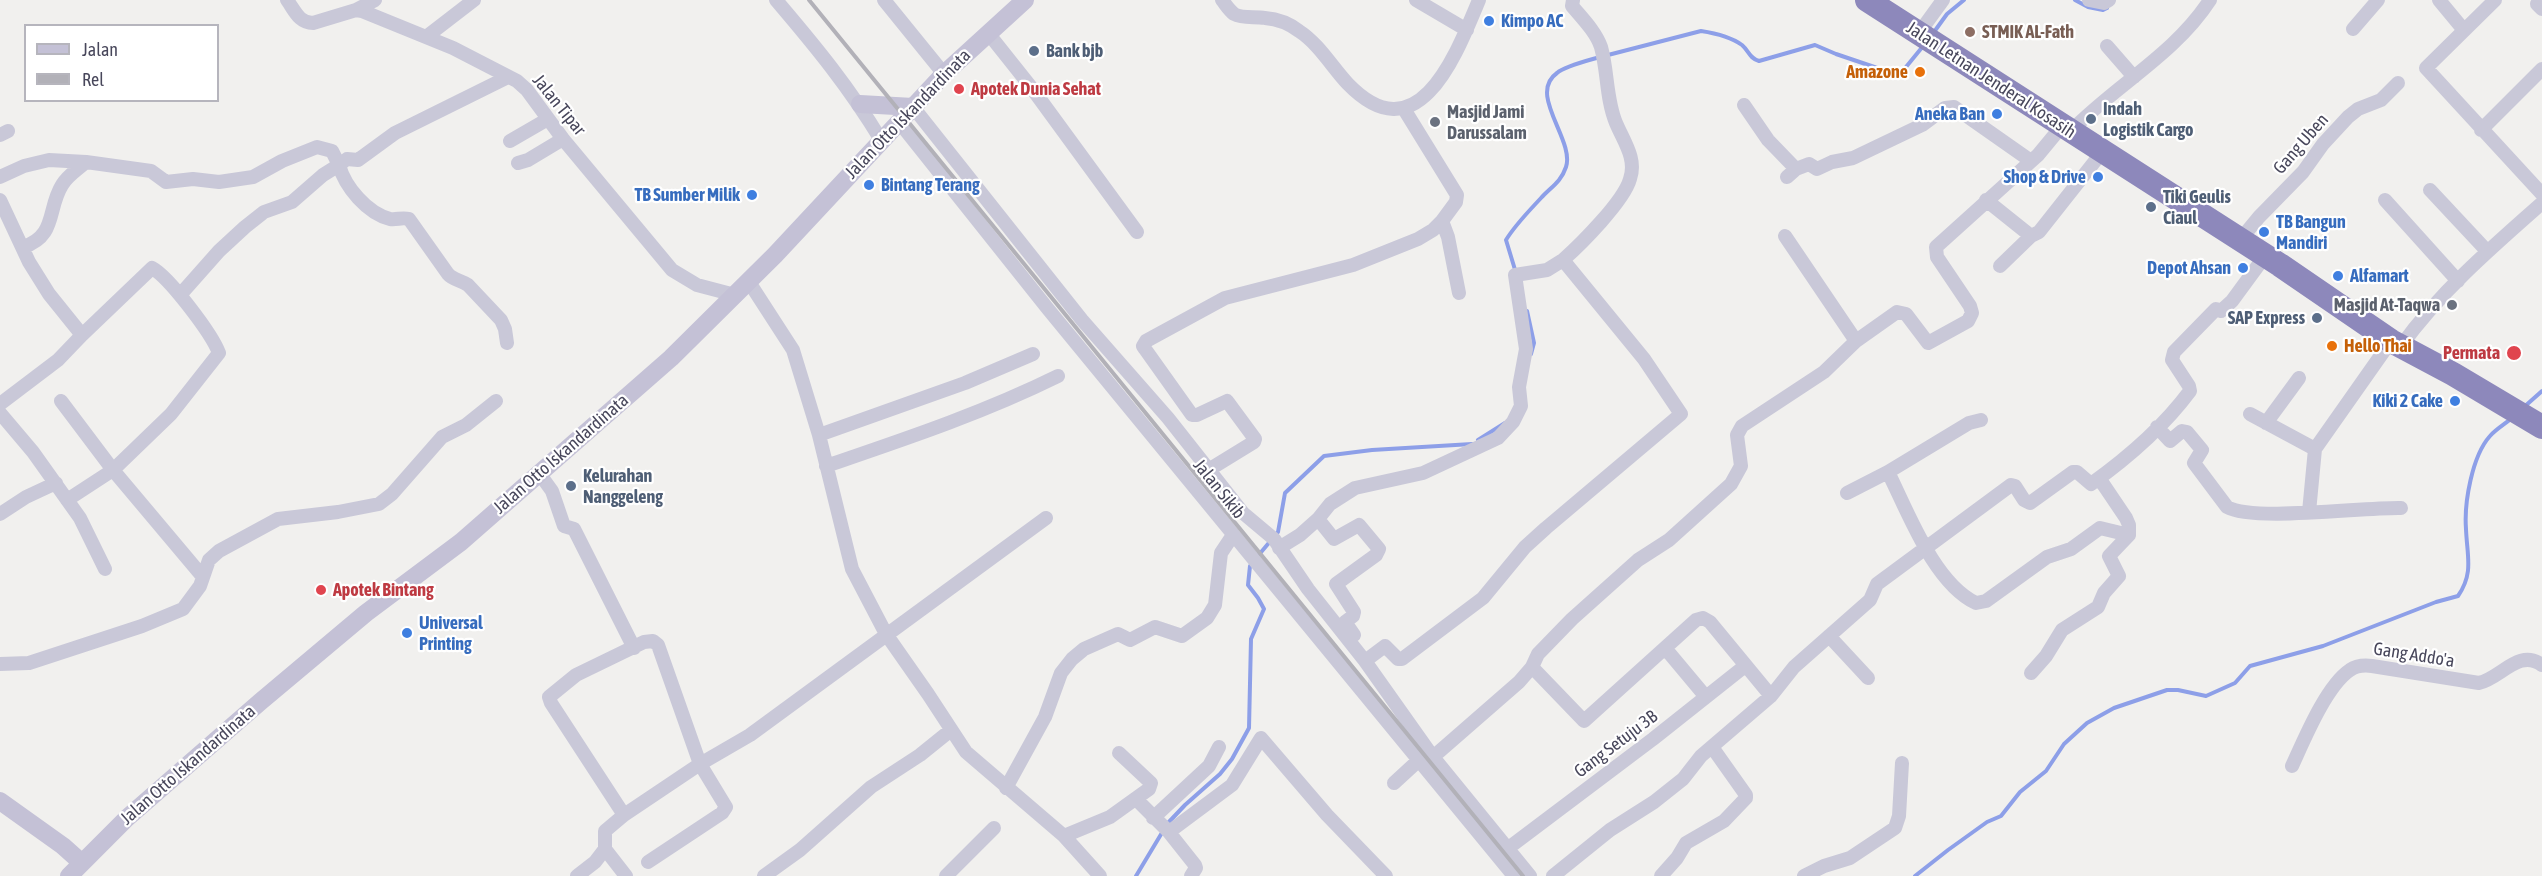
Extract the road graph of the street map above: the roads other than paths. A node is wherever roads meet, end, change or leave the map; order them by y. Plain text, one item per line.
1 (287, 0) edge
2 (375, 0) edge
3 (474, 0) edge
4 (776, 0) edge
5 (884, 0) edge
6 (1025, 0) edge
7 (1222, 0) edge
8 (1416, 0) edge
9 (1479, 0) edge
10 (1574, 0) edge
11 (1867, 0) edge
12 (1942, 0) edge
13 (2089, 0) edge
14 (2109, 0) edge
15 (2210, 0) edge
16 (2378, 0) edge
17 (2439, 0) edge
18 (2495, 0) edge
19 (356, 10) junction
20 (2353, 29) dead end
21 (2463, 29) junction
22 (1467, 30) junction
23 (988, 33) junction
24 (1919, 33) junction
25 (426, 37) junction
26 (2107, 46) dead end
27 (2542, 69) edge
28 (944, 74) junction
29 (508, 77) junction
30 (2134, 77) junction
31 (2398, 83) dead end
32 (860, 104) junction
33 (1744, 105) dead end
34 (913, 107) junction
35 (1404, 109) junction
36 (548, 119) junction
37 (899, 122) junction
38 (2067, 128) junction
39 (2481, 130) junction
40 (563, 139) junction
41 (881, 140) junction
42 (510, 141) dead end
43 (2103, 152) junction
44 (2031, 161) junction
45 (86, 162) junction
46 (518, 163) dead end
47 (339, 165) junction
48 (0, 177) edge
49 (2430, 190) dead end
50 (2542, 194) edge
51 (0, 200) edge
52 (1986, 200) junction
53 (2385, 200) dead end
54 (2542, 203) edge
55 (1442, 221) junction
56 (1137, 232) dead end
57 (1785, 236) dead end
58 (2031, 236) junction
59 (2240, 240) junction
60 (22, 247) junction
61 (2487, 251) junction
62 (2265, 256) junction
63 (1563, 260) junction
64 (2000, 266) dead end
65 (2458, 281) junction
66 (749, 282) junction
67 (1460, 293) dead end
68 (180, 295) junction
69 (735, 295) junction
70 (82, 335) junction
71 (1857, 341) junction
72 (507, 343) dead end
73 (2396, 344) junction
74 (1033, 354) dead end
75 (1058, 376) dead end
76 (2299, 378) dead end
77 (1173, 389) junction
78 (61, 401) dead end
79 (496, 401) dead end
80 (0, 404) edge
81 (1156, 404) junction
82 (0, 413) edge
83 (2250, 414) dead end
84 (1981, 420) dead end
85 (2266, 423) junction
86 (2157, 427) junction
87 (2542, 427) edge
88 (819, 435) junction
89 (2315, 449) junction
90 (826, 466) junction
91 (1210, 469) junction
92 (113, 470) junction
93 (1888, 472) junction
94 (539, 473) junction
95 (2099, 478) junction
96 (56, 483) junction
97 (1847, 493) dead end
98 (67, 500) junction
99 (2401, 508) dead end
100 (2309, 512) junction
101 (0, 514) edge
102 (1046, 518) dead end
103 (1318, 519) junction
104 (1233, 535) junction
105 (2129, 535) junction
106 (1276, 544) junction
107 (1925, 547) junction
108 (105, 569) dead end
109 (203, 577) junction
110 (886, 634) junction
111 (1829, 636) junction
112 (1360, 642) dead end
113 (634, 648) junction
114 (1665, 648) junction
115 (1365, 661) junction
116 (0, 664) edge
117 (2542, 665) edge
118 (1745, 666) junction
119 (1532, 668) junction
120 (2031, 674) dead end
121 (1868, 678) dead end
122 (1771, 696) junction
123 (1706, 697) junction
124 (951, 730) junction
125 (1219, 747) dead end
126 (1712, 747) junction
127 (1119, 753) dead end
128 (1426, 758) junction
129 (1902, 763) dead end
130 (700, 764) junction
131 (2292, 766) dead end
132 (1394, 783) dead end
133 (1006, 788) junction
134 (1137, 800) junction
135 (0, 801) edge
136 (624, 815) junction
137 (1155, 820) junction
138 (994, 828) dead end
139 (1168, 832) junction
140 (1064, 836) junction
141 (605, 849) junction
142 (1508, 849) junction
143 (648, 862) dead end
144 (82, 863) junction
145 (69, 876) edge
146 (577, 876) edge
147 (626, 876) edge
148 (764, 876) edge
149 (946, 876) edge
150 (1100, 876) edge
151 (1191, 876) edge
152 (1386, 876) edge
153 (1514, 876) edge
154 (1530, 876) edge
155 (1553, 876) edge
156 (1661, 876) edge
157 (1804, 876) edge

1 - 19 street
2 - 19 street
3 - 25 street
4 - 32 street
5 - 28 street
6 - 23 main road, Jalan Otto Iskandardinata
7 - 35 street
8 - 22 street
9 - 22 street
10 - 63 street
11 - 24 highway, Jalan Letnan Jenderal Kosasih
12 - 24 street
13 - 14 street
15 - 30 street
16 - 20 street
17 - 21 street
18 - 21 street
19 - 25 street, Jalan Tipar
21 - 39 street
22 - 35 street
23 - 28 main road, Jalan Otto Iskandardinata
23 - 56 street
24 - 38 highway, Jalan Letnan Jenderal Kosasih
25 - 29 street, Jalan Tipar
26 - 30 street
27 - 39 street
28 - 34 main road, Jalan Otto Iskandardinata
29 - 36 street, Jalan Tipar
29 - 47 street
30 - 38 street
31 - 59 street, Gang Uben
32 - 34 main road
32 - 41 street
33 - 44 street
34 - 37 main road, Jalan Otto Iskandardinata
34 - 81 street
35 - 55 street
36 - 40 street, Jalan Tipar
36 - 42 street
37 - 41 main road, Jalan Otto Iskandardinata
37 - 104 street, Jalan Sikib
38 - 43 highway, Jalan Letnan Jenderal Kosasih
38 - 44 street
39 - 50 street
40 - 46 street
40 - 69 street, Jalan Tipar
41 - 66 main road, Jalan Otto Iskandardinata
43 - 58 street
43 - 59 highway, Jalan Letnan Jenderal Kosasih
44 - 52 street
45 - 47 street
45 - 48 street
45 - 60 street
47 - 68 street
47 - 72 street
49 - 61 street
51 - 60 street
52 - 58 street
52 - 71 street
53 - 65 street
54 - 61 street
55 - 67 street
55 - 77 street
57 - 71 street
58 - 64 street
59 - 62 highway, Jalan Letnan Jenderal Kosasih
60 - 70 street
61 - 65 street
62 - 73 highway, Jalan Letnan Jenderal Kosasih
62 - 86 street
63 - 103 street
63 - 115 street
65 - 73 street
66 - 69 main road, Jalan Otto Iskandardinata
66 - 88 street
68 - 70 street
68 - 92 street
69 - 94 main road, Jalan Otto Iskandardinata
70 - 80 street
71 - 119 street
73 - 87 highway, Jalan Letnan Jenderal Kosasih
73 - 89 street
74 - 88 street
75 - 90 street
76 - 85 street
77 - 81 street
77 - 91 street
78 - 92 street
79 - 109 street
81 - 91 street
82 - 96 street
83 - 85 street
84 - 93 street
85 - 89 street
86 - 95 street
86 - 100 street
88 - 90 street
89 - 100 street
90 - 110 street
91 - 106 street
92 - 98 street
92 - 109 street
93 - 97 street
93 - 107 street
94 - 113 street
94 - 144 main road, Jalan Otto Iskandardinata
95 - 105 street
95 - 107 street
96 - 98 street
96 - 101 street
98 - 108 street
99 - 100 street
102 - 110 street
103 - 106 street
103 - 112 street
104 - 128 street, Jalan Sikib
104 - 133 street
105 - 107 street
105 - 120 street
106 - 115 street
107 - 111 street
109 - 116 street
110 - 124 street
110 - 130 street
111 - 121 street
111 - 122 street
113 - 130 street
113 - 136 street
114 - 118 street
114 - 119 street
114 - 123 street
115 - 128 street
117 - 131 street, Gang Addo'a
118 - 122 street
118 - 123 street, Gang Setuju 3B
119 - 128 street
122 - 126 street
123 - 142 street, Gang Setuju 3B
124 - 133 street
124 - 148 street
125 - 137 street
126 - 155 street
126 - 156 street
127 - 134 street
128 - 132 street
128 - 142 street
128 - 153 street, Jalan Sikib
129 - 157 street
130 - 136 street
130 - 143 street
133 - 140 street
134 - 137 street
134 - 140 street
135 - 144 main road
136 - 141 street
137 - 139 street
138 - 149 street
139 - 151 street
139 - 152 street
140 - 150 street
141 - 146 street
141 - 147 street
142 - 154 street
144 - 145 main road, Jalan Otto Iskandardinata

